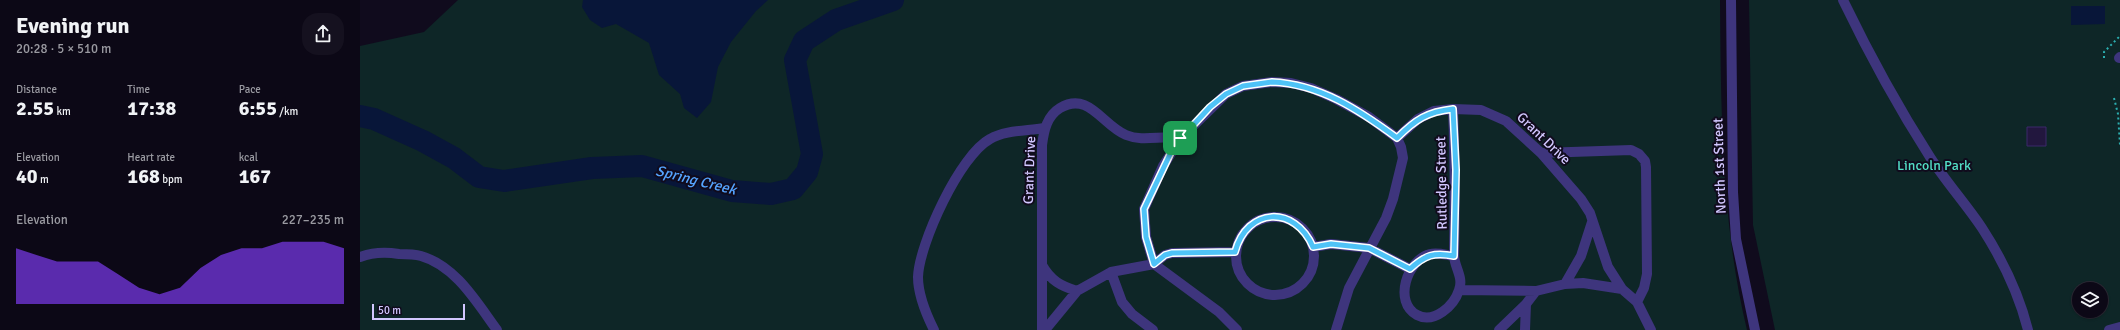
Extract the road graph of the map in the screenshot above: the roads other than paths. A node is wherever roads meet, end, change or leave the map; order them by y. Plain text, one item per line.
1 (1731, 0) edge
2 (1843, 0) edge
3 (1453, 109) junction
4 (1044, 128) junction
5 (1180, 138) junction
6 (1397, 138) junction
7 (1541, 153) junction
8 (1592, 222) junction
9 (1313, 247) junction
10 (1369, 248) junction
11 (1235, 252) junction
12 (1454, 256) junction
13 (360, 257) edge
14 (1041, 264) junction
15 (1154, 264) junction
16 (1410, 269) junction
17 (1111, 272) junction
18 (1564, 284) junction
19 (1622, 289) junction
20 (1459, 290) junction
21 (1077, 291) junction
22 (1536, 291) junction
23 (1637, 302) junction
24 (1526, 304) junction
25 (2120, 327) edge
26 (497, 330) edge
27 (934, 330) edge
28 (1042, 330) edge
29 (1045, 330) edge
30 (1153, 330) edge
31 (1237, 330) edge
32 (1336, 330) edge
33 (1499, 330) edge
34 (1525, 330) edge
35 (1651, 330) edge
36 (1755, 330) edge
37 (2028, 330) edge
38 (2109, 330) edge

1 - 36 street, North 1st Street
2 - 37 street
3 - 6 street, Grant Drive
3 - 7 street, Grant Drive
3 - 12 street, Rutledge Street
4 - 5 street, Grant Drive
4 - 14 street, Grant Drive
4 - 27 street
5 - 6 street
5 - 15 street
6 - 10 street
7 - 8 street, Grant Drive
7 - 23 street
8 - 18 street
8 - 19 street, Grant Drive
9 - 10 street
9 - 11 street
9 - 11 street
10 - 16 street
10 - 32 street
11 - 15 street
12 - 16 street
12 - 20 street
13 - 26 street
14 - 21 street
14 - 28 street, Grant Drive
15 - 17 street
15 - 31 street
16 - 20 street
17 - 21 street
17 - 30 street
18 - 19 street
18 - 22 street
19 - 23 street, Grant Drive
20 - 22 street
21 - 29 street
22 - 24 street
23 - 35 street, Grant Drive
24 - 33 street
24 - 34 street
25 - 38 street

